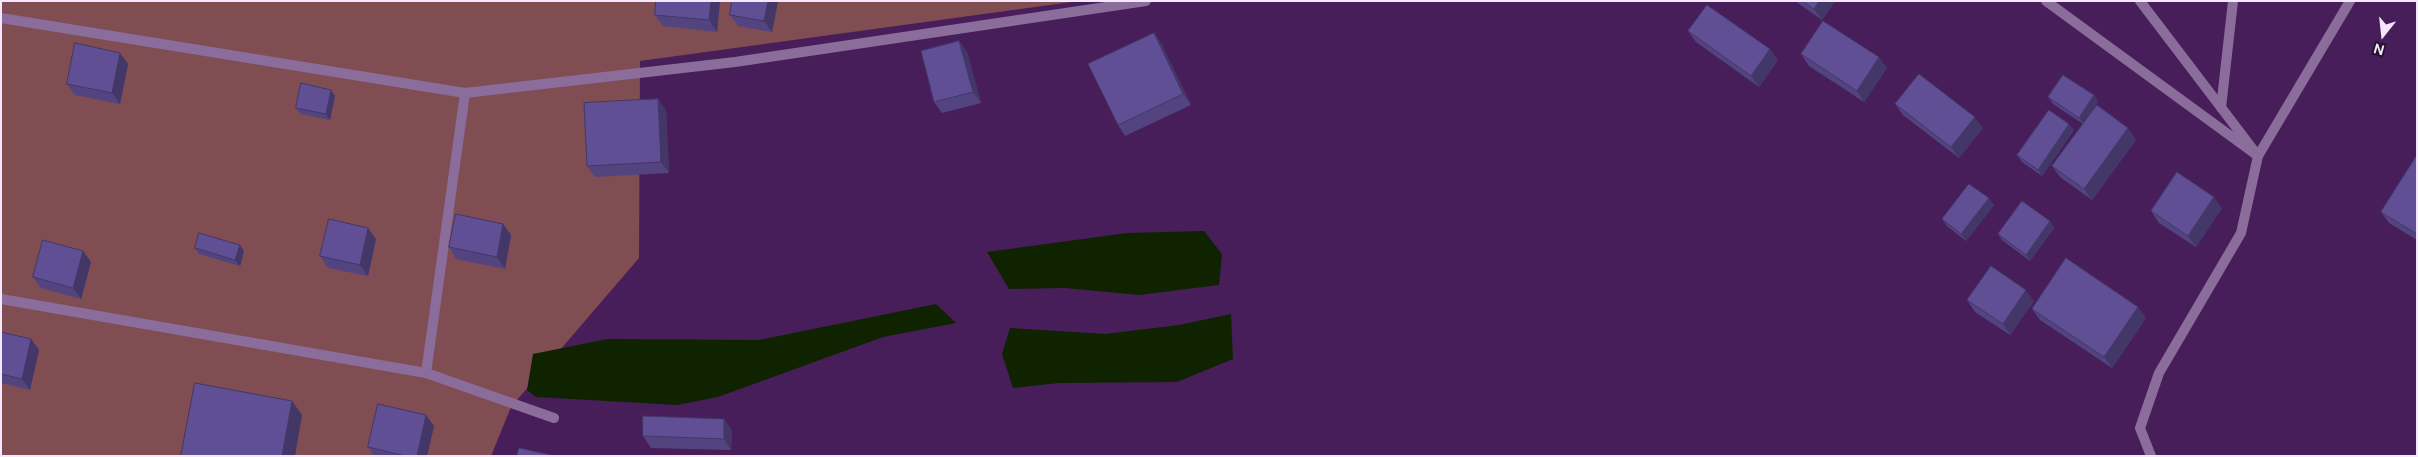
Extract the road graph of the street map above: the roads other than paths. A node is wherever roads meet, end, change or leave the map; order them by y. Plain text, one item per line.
1 (1146, 1) edge
2 (2046, 1) edge
3 (2140, 1) edge
4 (2233, 1) edge
5 (2350, 1) edge
6 (1, 18) edge
7 (465, 93) junction
8 (2221, 108) junction
9 (2258, 156) junction
10 (1, 299) edge
11 (426, 373) junction
12 (554, 418) dead end
13 (2151, 456) edge

1 - 7 street
2 - 9 street
3 - 8 street
4 - 8 street
5 - 9 street
6 - 7 street
7 - 11 street
8 - 9 street
9 - 13 street
10 - 11 street
11 - 12 street

